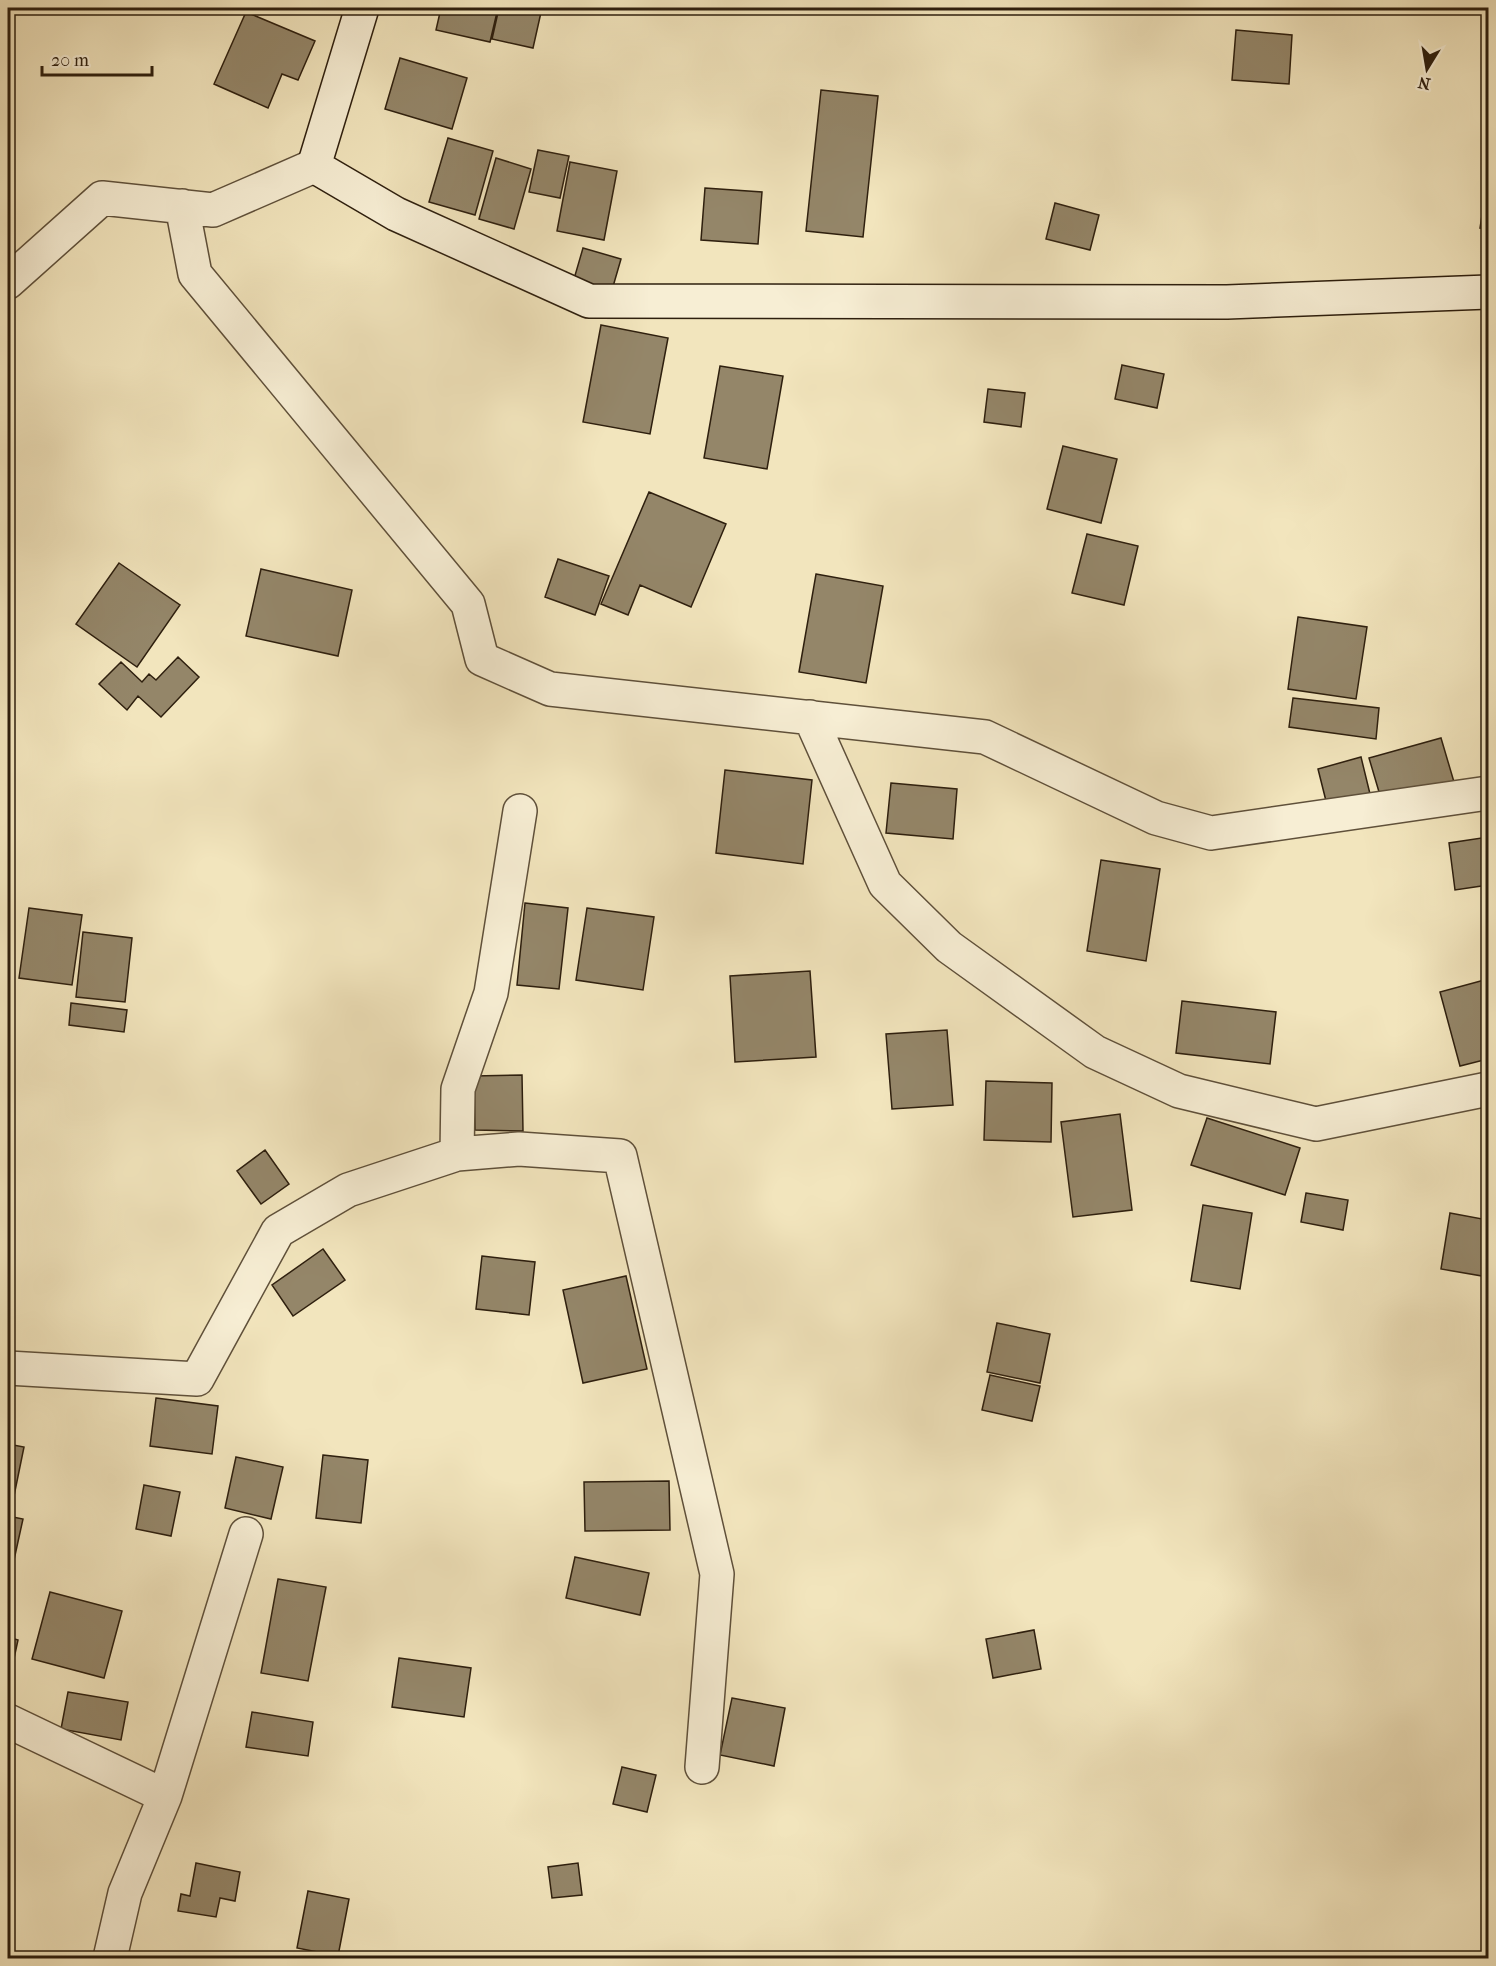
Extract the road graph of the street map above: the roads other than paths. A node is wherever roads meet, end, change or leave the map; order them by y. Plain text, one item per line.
1 (362, 8) edge
2 (314, 166) junction
3 (182, 206) junction
4 (8, 282) edge
5 (1488, 292) edge
6 (810, 717) junction
7 (1488, 794) edge
8 (520, 811) dead end
9 (1488, 1089) edge
10 (457, 1154) junction
11 (8, 1368) edge
12 (246, 1534) dead end
13 (8, 1721) edge
14 (702, 1767) dead end
15 (165, 1796) junction
16 (110, 1959) edge

1 - 2 street
2 - 3 street
2 - 5 street
3 - 4 street
3 - 6 street
6 - 7 street
6 - 9 street
8 - 10 street
10 - 11 street
10 - 14 street
12 - 15 street
13 - 15 street
15 - 16 street

